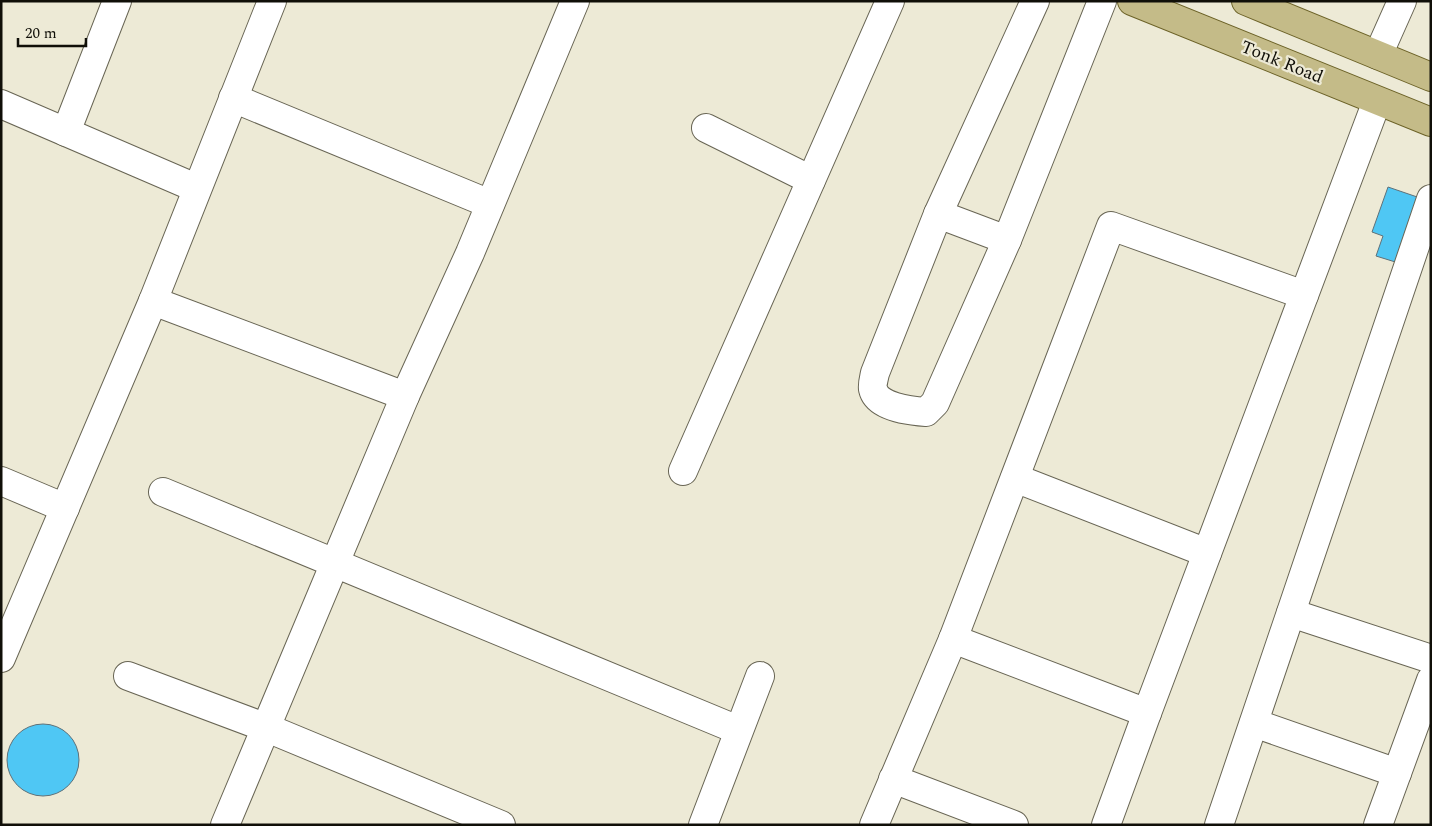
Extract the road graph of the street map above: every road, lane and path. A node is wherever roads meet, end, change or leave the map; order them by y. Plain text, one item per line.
1 (117, 1) edge
2 (272, 1) edge
3 (575, 1) edge
4 (890, 1) edge
5 (1035, 1) edge
6 (1102, 1) edge
7 (1132, 1) edge
8 (1246, 1) edge
9 (1402, 1) edge
10 (1378, 55) junction
11 (1431, 77) edge
12 (233, 98) junction
13 (1377, 101) junction
14 (1, 104) edge
15 (1431, 122) edge
16 (706, 128) dead end
17 (66, 132) junction
18 (811, 180) junction
19 (196, 188) junction
20 (1431, 199) edge
21 (490, 204) junction
22 (938, 214) junction
23 (1007, 240) junction
24 (1304, 295) junction
25 (152, 301) junction
26 (406, 396) junction
27 (683, 471) dead end
28 (1014, 478) junction
29 (1, 481) edge
30 (163, 492) dead end
31 (65, 508) junction
32 (1207, 554) junction
33 (335, 565) junction
34 (1291, 613) junction
35 (953, 640) junction
36 (1, 658) edge
37 (1431, 659) edge
38 (128, 676) dead end
39 (760, 676) dead end
40 (1431, 680) edge
41 (1147, 713) junction
42 (1254, 723) junction
43 (267, 728) junction
44 (738, 730) junction
45 (1397, 773) junction
46 (893, 778) junction
47 (225, 825) edge
48 (501, 825) edge
49 (703, 825) edge
50 (874, 825) edge
51 (1014, 825) edge
52 (1106, 825) edge
53 (1219, 825) edge
54 (1378, 825) edge

1 - 17 street
2 - 12 street
3 - 21 street
4 - 18 street
5 - 22 street
6 - 23 street
7 - 13 main road, Tonk Road
8 - 10 main road
9 - 10 street
10 - 11 main road
12 - 19 street
12 - 21 street
13 - 15 main road, Tonk Road
13 - 24 street
14 - 17 street
16 - 18 street
17 - 19 street
18 - 27 street
19 - 25 street
20 - 34 street
21 - 26 street
22 - 23 street
22 - 23 street
24 - 28 street
24 - 32 street
25 - 26 street
25 - 31 street
26 - 33 street
28 - 32 street
28 - 35 street
29 - 31 street
30 - 33 street
31 - 36 street
32 - 41 street
33 - 43 street
33 - 44 street
34 - 37 street
34 - 42 street
35 - 41 street
35 - 46 street
38 - 43 street
39 - 44 street
40 - 45 street
41 - 52 street
42 - 45 street
42 - 53 street
43 - 47 street
43 - 48 street
44 - 49 street
45 - 54 street
46 - 50 street
46 - 51 street

